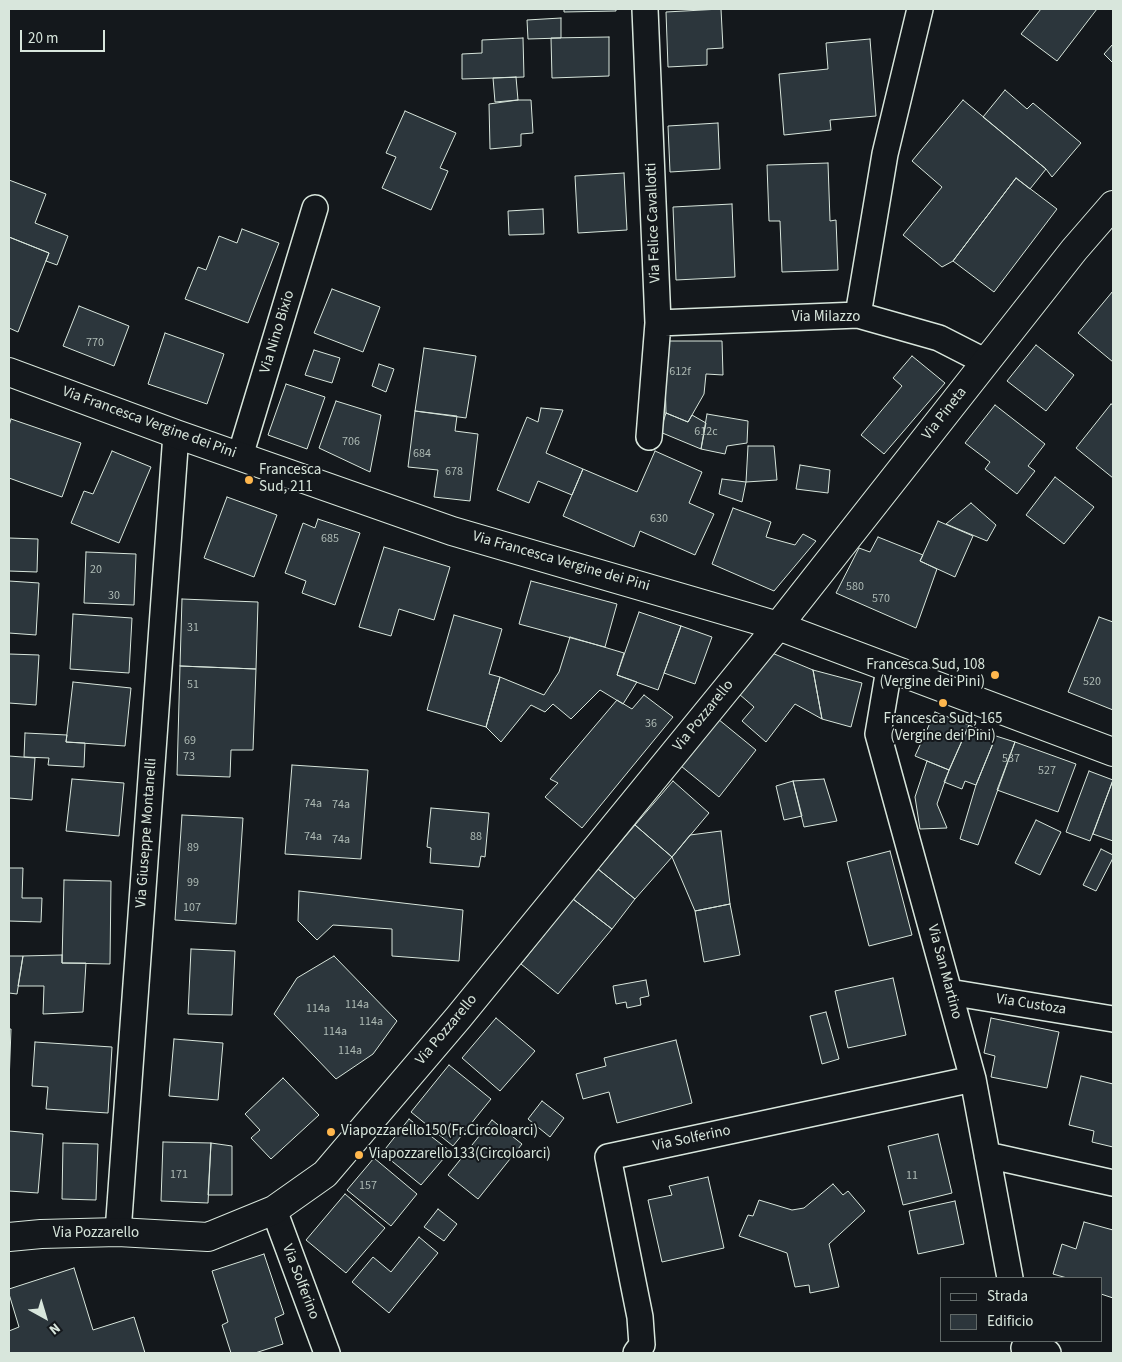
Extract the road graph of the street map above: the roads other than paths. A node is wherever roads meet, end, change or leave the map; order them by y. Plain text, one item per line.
1 (645, 9) edge
2 (920, 9) edge
3 (1113, 205) edge
4 (316, 208) dead end
5 (858, 315) junction
6 (658, 323) junction
7 (986, 362) junction
8 (9, 372) edge
9 (176, 434) junction
10 (649, 436) dead end
11 (240, 456) junction
12 (778, 626) junction
13 (889, 669) junction
14 (1113, 752) edge
15 (949, 992) junction
16 (1113, 1019) edge
17 (973, 1079) junction
18 (987, 1155) junction
19 (1113, 1183) edge
20 (274, 1210) junction
21 (118, 1232) junction
22 (9, 1237) edge
23 (1010, 1277) edge
24 (1023, 1347) edge
25 (327, 1353) edge
26 (636, 1353) edge
27 (1048, 1353) edge

1 - 6 street, Via Felice Cavallotti
2 - 5 street
3 - 7 street, Via Pineta
4 - 11 street, Via Nino Bixio
5 - 6 street, Via Milazzo
5 - 7 street, Via Milazzo
6 - 10 street, Via Felice Cavallotti
7 - 12 street, Via Pineta
8 - 9 street, Via Francesca Vergine dei Pini
9 - 11 street, Via Francesca Vergine dei Pini
9 - 21 street, Via Giuseppe Montanelli
11 - 12 street, Via Francesca Vergine dei Pini
12 - 13 street, Via Francesca Vergine dei Pini
12 - 20 street, Via Pozzarello
13 - 14 street, Via Francesca Vergine dei Pini
13 - 15 street, Via San Martino
15 - 16 street, Via Custoza
15 - 17 street, Via San Martino
17 - 18 street, Via San Martino
17 - 26 street, Via Solferino
18 - 19 street
18 - 23 street, Via San Martino
20 - 21 street, Via Pozzarello
20 - 25 street, Via Solferino
21 - 22 street, Via Pozzarello
24 - 27 street

